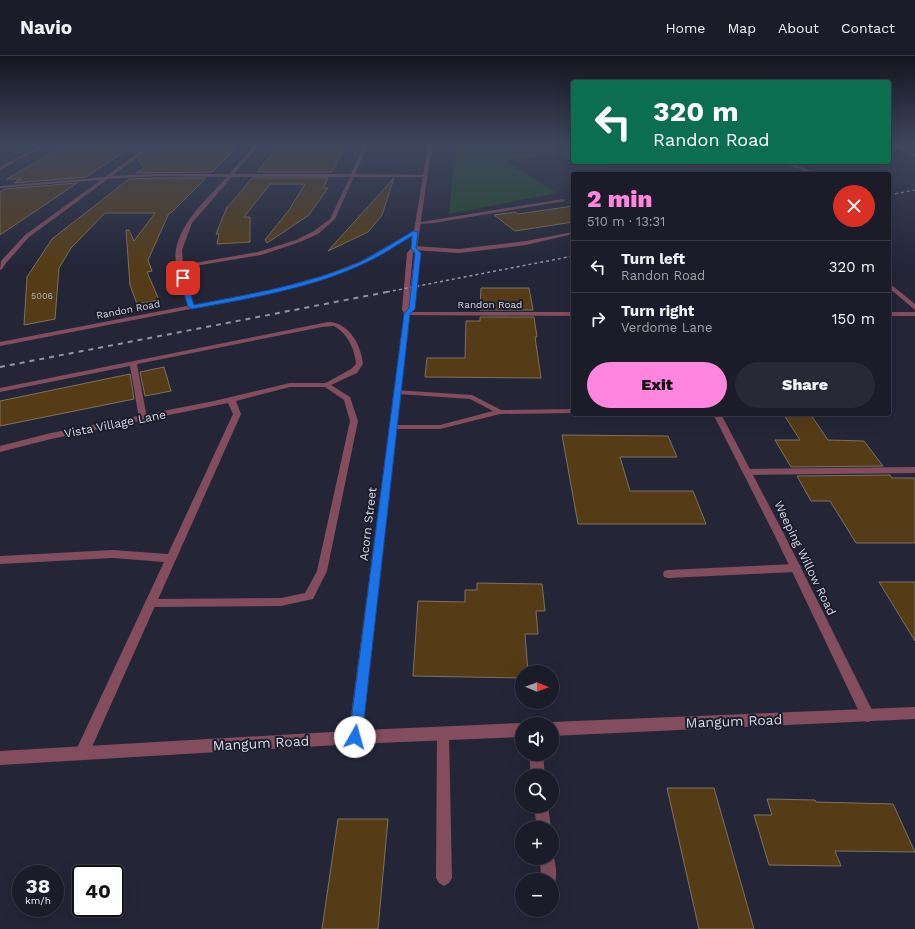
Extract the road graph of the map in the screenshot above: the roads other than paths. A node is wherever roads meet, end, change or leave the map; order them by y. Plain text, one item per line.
1 (15, 186) edge
2 (96, 186) edge
3 (222, 186) edge
4 (349, 186) edge
5 (424, 186) edge
6 (0, 187) edge
7 (563, 200) dead end
8 (417, 223) junction
9 (415, 232) junction
10 (571, 233) edge
11 (414, 248) junction
12 (180, 267) junction
13 (0, 268) edge
14 (891, 288) edge
15 (192, 307) junction
16 (915, 308) edge
17 (407, 314) junction
18 (571, 314) edge
19 (891, 314) edge
20 (915, 314) edge
21 (0, 344) edge
22 (133, 363) junction
23 (326, 385) junction
24 (0, 390) edge
25 (398, 392) junction
26 (231, 400) junction
27 (500, 412) junction
28 (571, 412) edge
29 (718, 416) edge
30 (143, 418) junction
31 (393, 427) junction
32 (0, 449) edge
33 (915, 470) edge
34 (747, 472) junction
35 (171, 558) junction
36 (0, 560) edge
37 (796, 568) junction
38 (668, 574) dead end
39 (150, 603) junction
40 (915, 713) edge
41 (868, 716) junction
42 (559, 729) edge
43 (515, 730) edge
44 (443, 735) junction
45 (355, 737) junction
46 (82, 753) junction
47 (0, 758) edge
48 (444, 878) dead end

1 - 6 street
2 - 13 street
3 - 12 street
4 - 12 street
5 - 8 street, Acorn Street
7 - 8 lane
8 - 9 street, Acorn Street
9 - 11 street, Acorn Street
9 - 15 street, Randon Road
10 - 11 lane
11 - 17 street, Acorn Street
12 - 15 street
14 - 16 street
15 - 21 street, Randon Road
17 - 18 street, Randon Road
17 - 25 street, Acorn Street
19 - 20 street
22 - 23 lane
22 - 24 lane
22 - 30 lane
23 - 26 street, Vista Village Lane
23 - 39 lane
25 - 27 lane
25 - 31 street, Acorn Street
26 - 30 street, Vista Village Lane
26 - 35 street
27 - 28 lane
27 - 31 lane
29 - 34 street, Weeping Willow Road
30 - 32 street, Vista Village Lane
31 - 45 street, Acorn Street
33 - 34 lane
34 - 37 street, Weeping Willow Road
35 - 36 street
35 - 39 street
37 - 38 lane
37 - 41 street, Weeping Willow Road
39 - 46 street
40 - 41 street, Mangum Road
41 - 42 street, Mangum Road
43 - 44 street, Mangum Road
44 - 45 street, Mangum Road
44 - 48 lane
45 - 46 street, Mangum Road
46 - 47 street, Mangum Road

